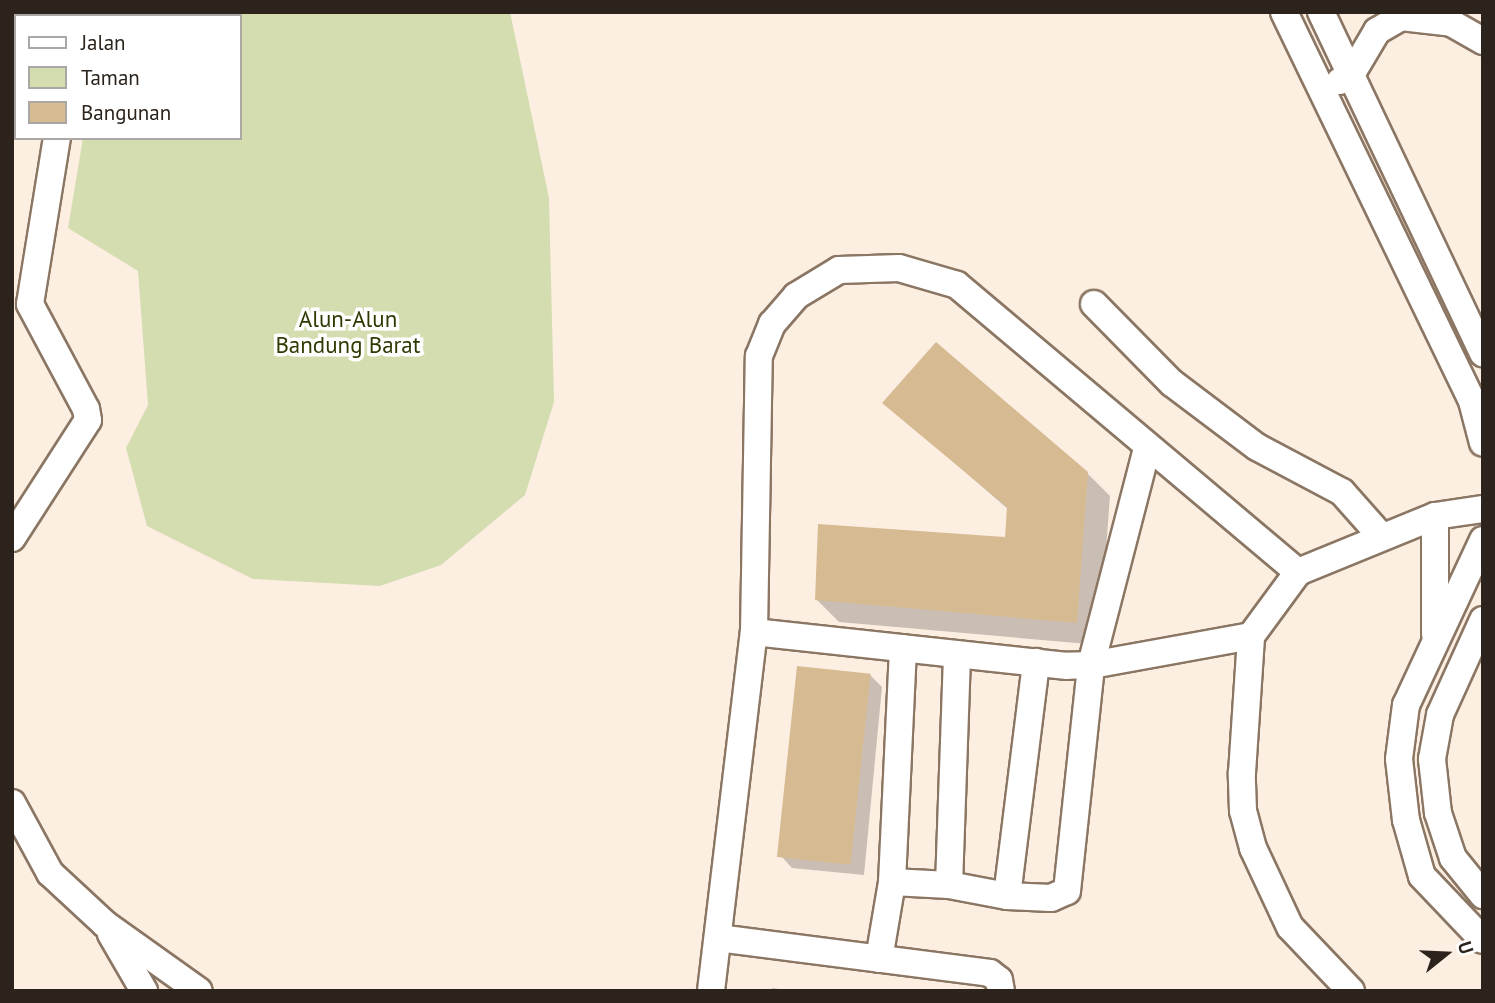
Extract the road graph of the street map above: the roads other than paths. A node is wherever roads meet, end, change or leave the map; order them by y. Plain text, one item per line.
1 (1284, 12) edge
2 (1321, 12) edge
3 (1442, 18) edge
4 (1483, 41) edge
5 (1351, 75) junction
6 (1321, 92) junction
7 (57, 140) edge
8 (1094, 304) dead end
9 (1483, 353) edge
10 (1483, 443) edge
11 (1147, 447) junction
12 (1483, 509) edge
13 (1435, 516) junction
14 (1380, 535) junction
15 (12, 538) edge
16 (1483, 540) edge
17 (1298, 572) junction
18 (1483, 620) edge
19 (754, 632) junction
20 (1251, 636) junction
21 (1438, 639) junction
22 (902, 648) junction
23 (957, 654) junction
24 (1036, 662) junction
25 (1091, 665) junction
26 (12, 803) edge
27 (892, 882) junction
28 (949, 885) junction
29 (1483, 895) edge
30 (1007, 896) junction
31 (105, 924) junction
32 (718, 938) junction
33 (1483, 940) edge
34 (879, 959) junction
35 (144, 991) edge
36 (199, 991) edge
37 (711, 991) edge
38 (1001, 991) edge
39 (1352, 991) edge

1 - 6 street
2 - 5 street
3 - 4 street
3 - 5 street
5 - 6 street
5 - 9 street
6 - 10 street
7 - 15 street
8 - 14 street
11 - 17 street
11 - 19 street
11 - 25 street
12 - 13 street
13 - 14 street
13 - 21 street
14 - 17 street
16 - 21 street
17 - 20 street
18 - 29 street
19 - 22 street
19 - 32 street
20 - 25 street
20 - 39 street
21 - 33 street
22 - 23 street
22 - 27 street
23 - 24 street
23 - 28 street
24 - 25 street
24 - 30 street
25 - 30 street
26 - 31 street
27 - 28 street
27 - 34 street
28 - 30 street
31 - 35 street
31 - 36 street
32 - 34 street
32 - 37 street
34 - 38 street

